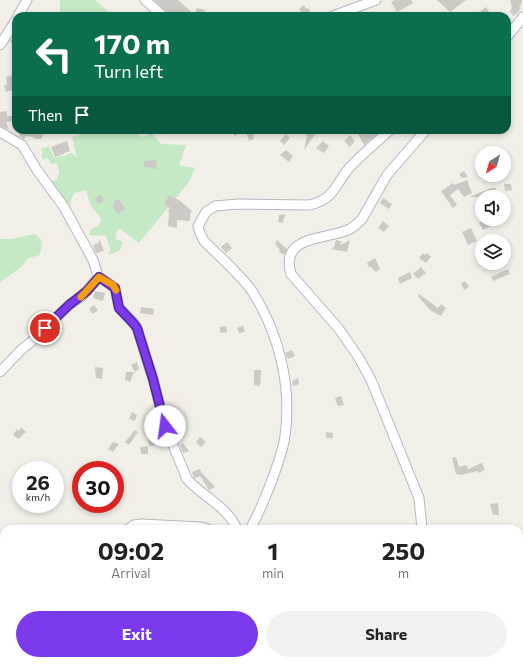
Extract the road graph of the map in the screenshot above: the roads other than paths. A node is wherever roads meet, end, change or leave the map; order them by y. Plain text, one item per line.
1 (27, 0) edge
2 (145, 0) edge
3 (376, 0) edge
4 (20, 12) edge
5 (158, 12) edge
6 (344, 12) edge
7 (523, 17) edge
8 (12, 26) edge
9 (511, 32) edge
10 (0, 45) edge
11 (0, 132) edge
12 (386, 134) edge
13 (423, 134) edge
14 (99, 277) junction
15 (0, 372) edge
16 (134, 525) edge
17 (161, 525) edge
18 (235, 525) edge
19 (253, 525) edge
20 (422, 525) edge

1 - 4 street
2 - 5 street
3 - 6 street
7 - 9 street
8 - 10 street
11 - 14 street
12 - 19 street
13 - 20 street
14 - 15 street
14 - 18 street
16 - 17 street

